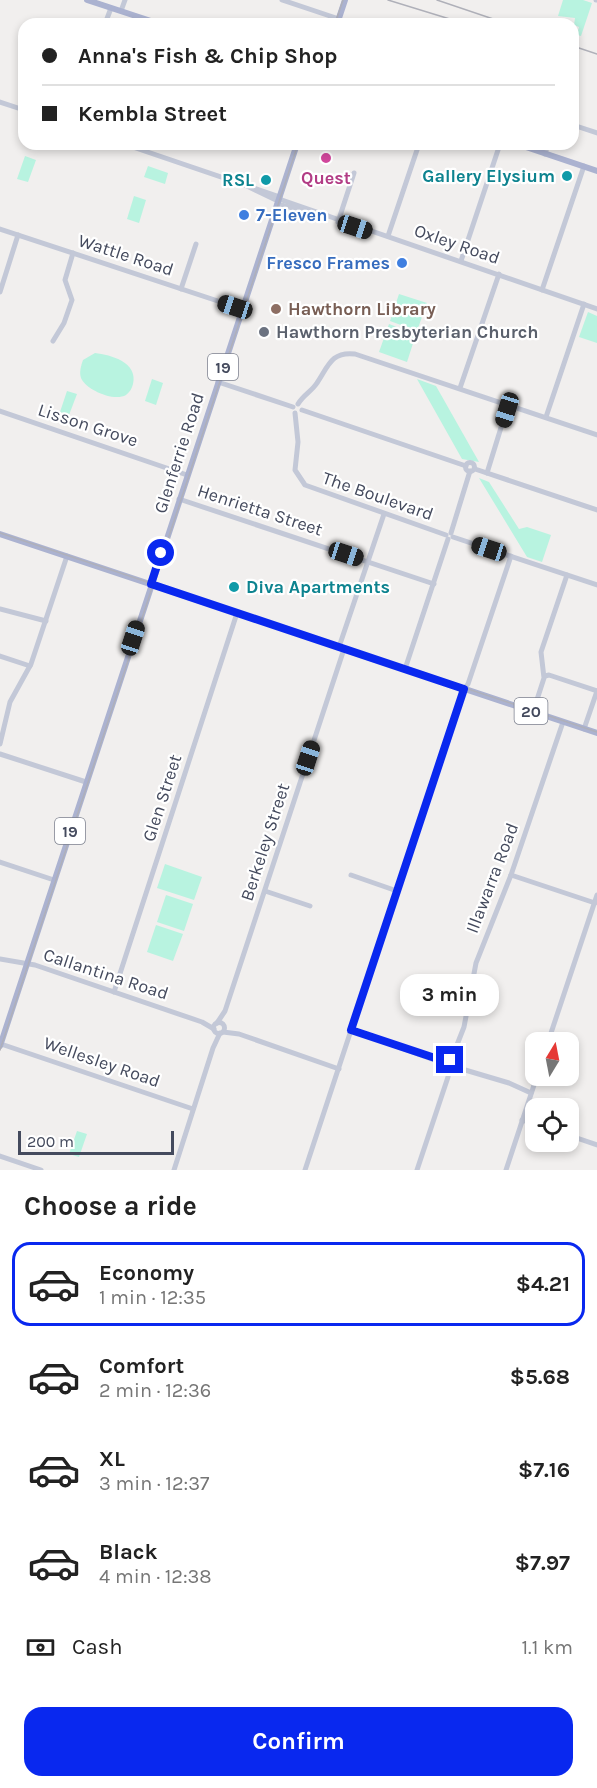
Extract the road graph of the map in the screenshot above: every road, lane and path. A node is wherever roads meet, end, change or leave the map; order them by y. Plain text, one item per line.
1 (87, 0) edge
2 (125, 0) edge
3 (282, 0) edge
4 (345, 0) edge
5 (111, 8) junction
6 (121, 11) junction
7 (107, 18) edge
8 (141, 18) edge
9 (330, 18) edge
10 (339, 18) edge
11 (0, 102) edge
12 (18, 108) edge
13 (579, 126) edge
14 (597, 133) edge
15 (142, 150) edge
16 (295, 150) edge
17 (417, 150) edge
18 (498, 150) edge
19 (534, 150) edge
20 (546, 150) edge
21 (545, 154) junction
22 (584, 166) junction
23 (597, 171) edge
24 (354, 173) dead end
25 (278, 200) junction
26 (338, 222) junction
27 (0, 229) edge
28 (18, 235) junction
29 (388, 236) junction
30 (196, 244) dead end
31 (73, 253) junction
32 (461, 261) junction
33 (499, 274) junction
34 (181, 289) junction
35 (543, 290) junction
36 (0, 292) edge
37 (584, 304) junction
38 (242, 309) junction
39 (597, 309) edge
40 (53, 341) dead end
41 (218, 382) junction
42 (460, 388) junction
43 (508, 405) junction
44 (297, 409) junction
45 (0, 411) edge
46 (546, 417) junction
47 (597, 435) edge
48 (470, 469) junction
49 (188, 473) junction
50 (487, 473) junction
51 (179, 499) junction
52 (597, 510) edge
53 (384, 514) junction
54 (0, 534) edge
55 (449, 536) junction
56 (67, 556) junction
57 (511, 556) junction
58 (368, 561) junction
59 (567, 575) junction
60 (151, 584) junction
61 (434, 584) junction
62 (597, 585) edge
63 (0, 609) edge
64 (237, 613) junction
65 (46, 621) junction
66 (341, 648) junction
67 (0, 656) edge
68 (30, 666) junction
69 (405, 669) junction
70 (544, 676) junction
71 (464, 689) junction
72 (597, 691) edge
73 (533, 712) junction
74 (563, 722) junction
75 (584, 729) junction
76 (597, 734) edge
77 (0, 744) edge
78 (0, 754) edge
79 (86, 782) junction
80 (0, 862) edge
81 (511, 875) junction
82 (351, 876) dead end
83 (54, 880) junction
84 (265, 891) junction
85 (397, 891) junction
86 (597, 895) edge
87 (595, 903) junction
88 (310, 906) dead end
89 (0, 958) edge
90 (26, 964) junction
91 (114, 992) junction
92 (219, 1028) junction
93 (351, 1030) junction
94 (551, 1032) edge
95 (0, 1045) edge
96 (452, 1064) junction
97 (339, 1067) junction
98 (534, 1086) edge
99 (532, 1091) junction
100 (193, 1109) junction
101 (523, 1118) joint
102 (579, 1139) edge
103 (597, 1145) edge
104 (0, 1156) edge
105 (41, 1170) edge
106 (174, 1170) edge
107 (305, 1170) edge
108 (417, 1170) edge
109 (506, 1170) edge

1 - 5 main road
2 - 6 street
3 - 9 street
4 - 10 main road
5 - 6 main road
5 - 7 street
6 - 8 main road
11 - 12 street
13 - 14 street
15 - 25 street, Oxley Road
16 - 25 main road, Glenferrie Road / 19
17 - 29 street
18 - 32 street
19 - 21 main road
20 - 21 street
21 - 22 main road
22 - 23 main road
22 - 35 street
24 - 26 street
25 - 26 street, Oxley Road
25 - 38 main road, Glenferrie Road / 19
26 - 29 street, Oxley Road
27 - 28 street, Wattle Road
28 - 31 street, Wattle Road
28 - 36 street
29 - 32 street, Oxley Road
30 - 34 street
31 - 34 street, Wattle Road
31 - 40 street
32 - 33 street, Oxley Road
33 - 35 street, Oxley Road
33 - 42 street
34 - 38 street, Wattle Road
35 - 37 street, Oxley Road
37 - 39 street, Oxley Road
37 - 46 street
38 - 41 main road, Glenferrie Road / 19
41 - 44 street
41 - 49 main road, Glenferrie Road / 19
42 - 43 street
42 - 44 street
43 - 46 street
43 - 50 street
44 - 48 street
44 - 53 street, The Boulevard
45 - 49 street, Lisson Grove
46 - 47 street
48 - 50 street
48 - 55 street
49 - 51 main road, Glenferrie Road / 19
50 - 52 street
51 - 58 street, Henrietta Street
51 - 60 main road, Glenferrie Road / 19
53 - 55 street, The Boulevard
53 - 58 street, Berkeley Street
54 - 56 main road, 20
55 - 57 street, The Boulevard
55 - 61 street
56 - 60 main road, 20
56 - 65 street
57 - 59 street, The Boulevard
57 - 71 street
58 - 61 street, Henrietta Street
58 - 66 street, Berkeley Street
59 - 62 street, The Boulevard
59 - 70 street
60 - 64 main road, 20
60 - 79 main road, Glenferrie Road / 19
61 - 69 street
63 - 65 street
64 - 66 main road, 20
64 - 91 street, Glen Street
65 - 68 street
66 - 69 main road, 20
66 - 84 street, Berkeley Street
67 - 68 street
68 - 77 street
69 - 71 main road, 20
70 - 72 street
70 - 73 street
71 - 73 main road, 20
71 - 85 street
72 - 75 street
73 - 74 main road, 20
74 - 75 main road, 20
74 - 81 street, Illawarra Road
75 - 76 main road, 20
78 - 79 street
79 - 83 main road, Glenferrie Road / 19
80 - 83 street
81 - 87 street
81 - 96 street, Illawarra Road
82 - 85 street
83 - 90 main road, Glenferrie Road / 19
84 - 88 street
84 - 92 street, Berkeley Street
85 - 93 street
86 - 87 street
87 - 94 street
89 - 90 street, Callantina Road
90 - 91 street, Callantina Road
90 - 95 main road, Glenferrie Road / 19
91 - 92 street, Callantina Road
92 - 97 street, Callantina Road
92 - 100 street, Berkeley Street
93 - 96 street
93 - 97 street
95 - 100 street, Wellesley Road
96 - 99 street
96 - 108 street, Illawarra Road
97 - 107 street
98 - 99 street
99 - 101 street
100 - 106 street, Berkeley Street
101 - 109 street
102 - 103 street
104 - 105 street

